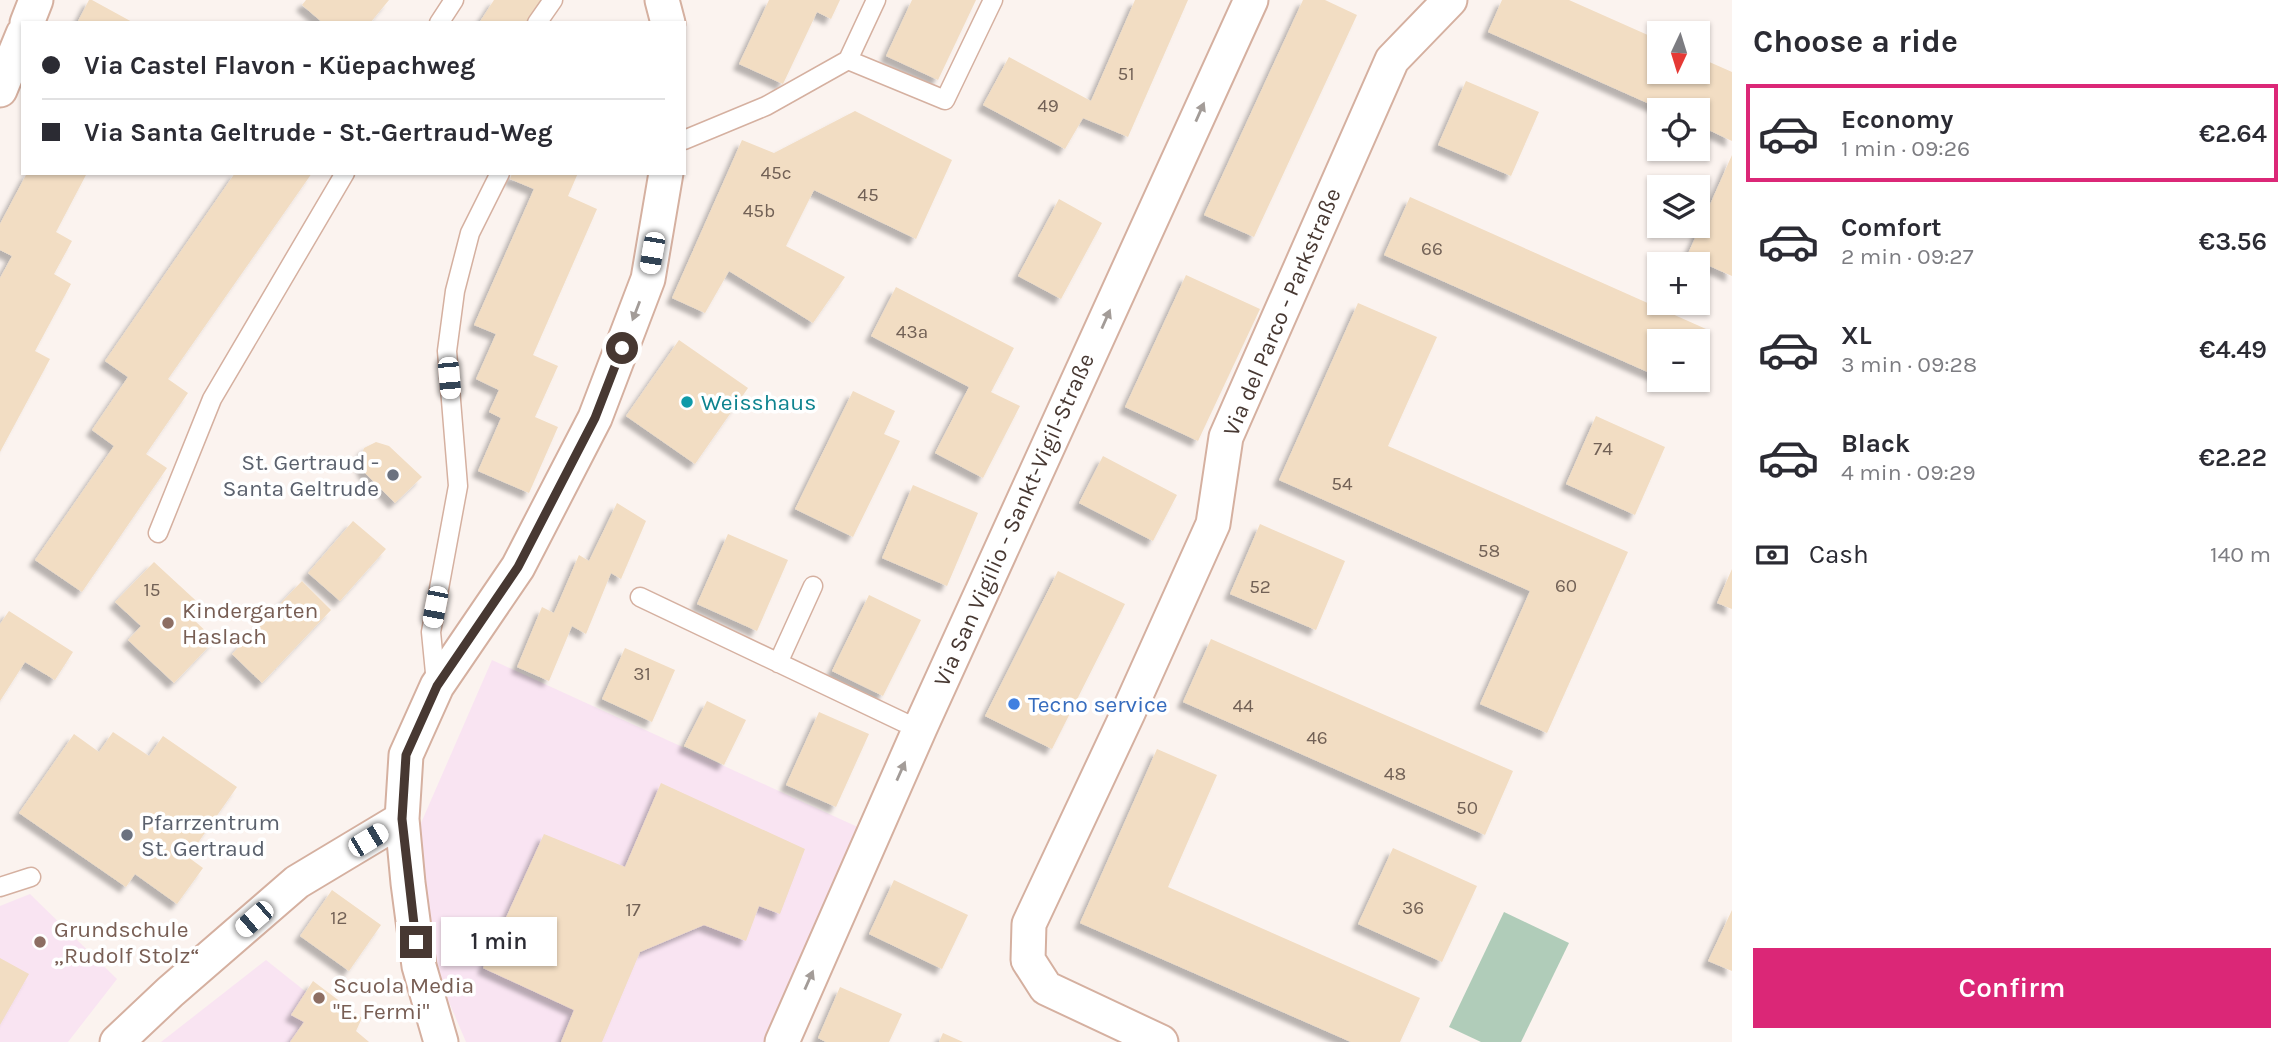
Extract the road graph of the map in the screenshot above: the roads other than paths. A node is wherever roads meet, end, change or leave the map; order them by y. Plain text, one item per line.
1 (36, 0) edge
2 (454, 0) edge
3 (553, 0) edge
4 (663, 0) edge
5 (876, 0) edge
6 (993, 0) edge
7 (1251, 0) edge
8 (1450, 0) edge
9 (28, 21) edge
10 (440, 21) edge
11 (538, 21) edge
12 (668, 21) edge
13 (21, 39) edge
14 (848, 60) junction
15 (0, 90) edge
16 (686, 139) edge
17 (344, 175) edge
18 (499, 175) edge
19 (666, 175) edge
20 (158, 533) dead end
21 (813, 586) dead end
22 (640, 597) dead end
23 (778, 663) junction
24 (437, 686) junction
25 (920, 728) junction
26 (402, 819) junction
27 (31, 877) dead end
28 (0, 887) edge
29 (117, 1042) edge
30 (441, 1042) edge
31 (782, 1042) edge
32 (1161, 1042) edge

1 - 9 street
2 - 10 lane
3 - 11 lane
4 - 12 street
5 - 14 lane
6 - 14 lane
25 -> 7 street, Via San Vigilio - Sankt-Vigil-Straße
8 - 32 street, Via del Parco - Parkstraße
13 - 15 street
14 - 16 lane
17 - 20 lane
18 - 24 lane
19 -> 24 street
21 - 23 lane
22 - 23 lane
23 - 25 lane
24 - 26 street
31 -> 25 street, Via San Vigilio - Sankt-Vigil-Straße
26 - 29 street
26 - 30 street
27 - 28 lane

